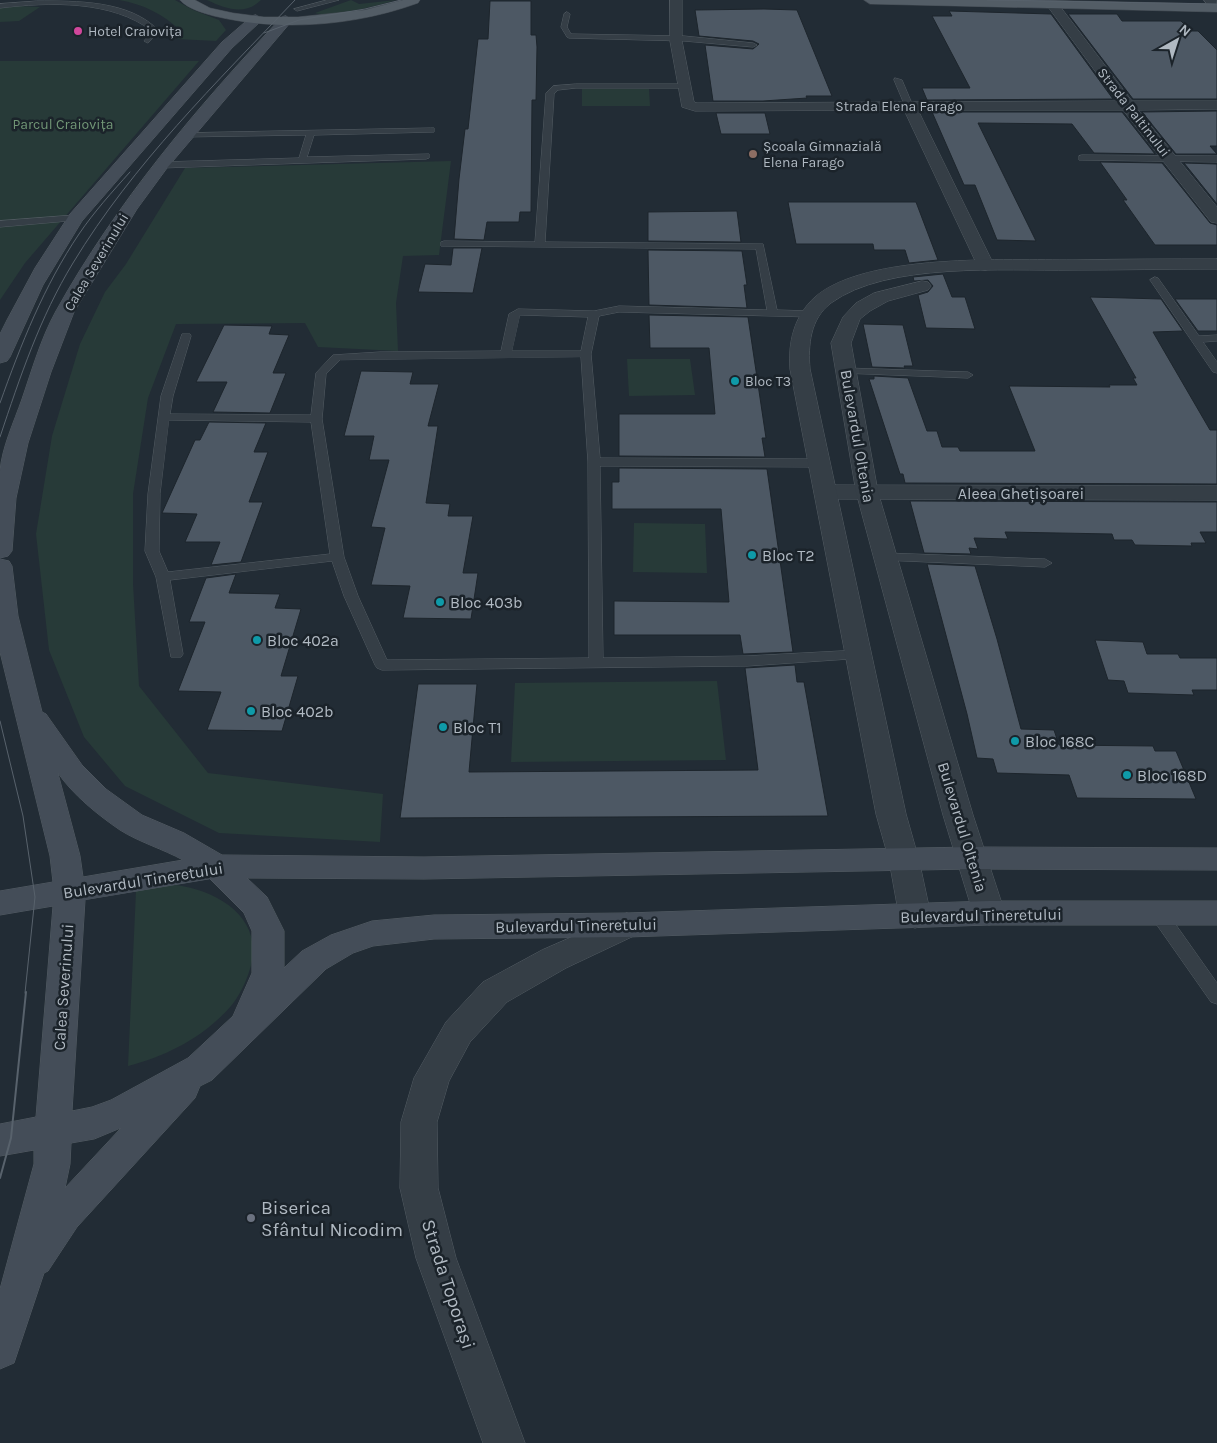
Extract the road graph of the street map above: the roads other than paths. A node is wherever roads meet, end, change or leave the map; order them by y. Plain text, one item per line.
1 (186, 0) edge
2 (336, 0) edge
3 (414, 0) edge
4 (676, 0) edge
5 (870, 0) edge
6 (44, 1) edge
7 (76, 2) edge
8 (1052, 4) junction
9 (1214, 5) edge
10 (0, 6) edge
11 (270, 6) dead end
12 (296, 10) edge
13 (567, 14) dead end
14 (256, 19) junction
15 (676, 38) junction
16 (148, 41) dead end
17 (753, 45) dead end
18 (898, 80) dead end
19 (684, 86) junction
20 (1217, 105) edge
21 (909, 106) junction
22 (1128, 106) junction
23 (431, 130) dead end
24 (311, 133) junction
25 (186, 135) junction
26 (426, 156) dead end
27 (1082, 158) dead end
28 (1217, 158) edge
29 (1170, 159) junction
30 (302, 161) junction
31 (161, 165) junction
32 (76, 218) junction
33 (1217, 218) edge
34 (0, 224) edge
35 (540, 243) junction
36 (444, 244) dead end
37 (1217, 264) edge
38 (985, 265) junction
39 (878, 277) junction
40 (1217, 279) edge
41 (1155, 280) junction
42 (898, 291) junction
43 (594, 314) junction
44 (773, 314) junction
45 (811, 314) junction
46 (186, 336) dead end
47 (1217, 338) edge
48 (1195, 339) junction
49 (586, 354) junction
50 (506, 355) junction
51 (0, 357) edge
52 (1217, 370) edge
53 (846, 371) junction
54 (968, 374) dead end
55 (165, 417) junction
56 (316, 418) junction
57 (594, 462) junction
58 (820, 463) junction
59 (825, 492) junction
60 (867, 492) junction
61 (1217, 493) edge
62 (0, 551) edge
63 (337, 557) junction
64 (886, 557) junction
65 (1044, 564) dead end
66 (0, 566) edge
67 (163, 577) junction
68 (176, 654) dead end
69 (859, 655) junction
70 (596, 664) junction
71 (28, 708) junction
72 (972, 858) junction
73 (1217, 859) edge
74 (904, 860) junction
75 (217, 866) junction
76 (70, 891) junction
77 (0, 903) edge
78 (1158, 913) junction
79 (1217, 913) edge
80 (989, 914) junction
81 (915, 916) junction
82 (627, 925) junction
83 (1217, 997) edge
84 (243, 1028) junction
85 (200, 1069) junction
86 (53, 1130) junction
87 (0, 1140) edge
88 (20, 1286) junction
89 (0, 1349) edge
90 (504, 1443) edge

1 - 14 main road
2 - 12 lane
3 - 12 main road
4 - 15 street, Strada Elena Farago
5 - 8 main road
6 - 7 lane
6 - 10 lane
7 - 16 lane
8 - 9 main road
8 - 22 street, Strada Paltinului
11 - 14 main road
12 - 14 main road
12 - 25 main road, Calea Severinului
13 - 15 lane
14 - 32 main road
15 - 17 lane
15 - 19 street, Strada Elena Farago
18 - 21 lane
19 - 21 street, Strada Elena Farago
19 - 35 lane
20 - 22 street, Strada Elena Farago
21 - 22 street, Strada Elena Farago
21 - 38 street
22 - 29 street, Strada Paltinului
23 - 24 lane
24 - 25 lane
24 - 30 lane
25 - 31 main road, Calea Severinului
26 - 30 lane
27 - 29 lane
28 - 29 lane
29 - 33 street, Strada Paltinului
30 - 31 lane
31 - 62 main road, Calea Severinului
32 - 34 lane
32 - 51 main road
35 - 36 lane
35 - 44 lane
37 - 38 street
38 - 39 street
39 - 42 street
39 - 45 street
40 - 41 street, Bulevardul Oltenia
41 - 42 street, Bulevardul Oltenia
41 - 48 lane
42 - 53 street, Bulevardul Oltenia
43 - 44 lane
43 - 49 lane
43 - 50 lane
44 - 45 lane
45 - 58 street
46 - 55 lane
47 - 48 lane
48 - 52 lane
49 - 50 lane
49 - 57 lane
50 - 56 lane
53 - 54 lane
53 - 60 street, Bulevardul Oltenia
55 - 56 lane
55 - 67 lane
56 - 63 lane
57 - 58 lane
57 - 70 lane
58 - 59 street
59 - 60 street, Aleea Ghețișoarei
59 - 69 street
60 - 61 street, Aleea Ghețișoarei
60 - 64 street, Bulevardul Oltenia
63 - 67 lane
63 - 70 lane
64 - 65 lane
64 - 72 street, Bulevardul Oltenia
66 - 71 main road, Calea Severinului
67 - 68 lane
69 - 70 lane
69 - 74 street
71 - 75 main road
71 - 76 main road, Calea Severinului
72 - 73 main road, Bulevardul Tineretului
72 - 74 main road, Bulevardul Tineretului
72 - 80 street, Bulevardul Oltenia
74 - 75 main road, Bulevardul Tineretului
74 - 81 street
75 - 76 main road, Bulevardul Tineretului
75 - 84 main road
76 - 77 main road, Bulevardul Tineretului
76 - 86 main road, Calea Severinului
78 - 79 main road, Bulevardul Tineretului
78 - 80 main road, Bulevardul Tineretului
78 - 83 lane
80 - 81 main road, Bulevardul Tineretului
81 - 82 main road, Bulevardul Tineretului
82 - 84 main road, Bulevardul Tineretului
82 - 90 street, Strada Toporași
84 - 85 main road, Bulevardul Tineretului
85 - 86 main road, Bulevardul Tineretului
85 - 88 main road
86 - 87 main road, Bulevardul Tineretului
86 - 88 main road, Calea Severinului
88 - 89 main road, Calea Severinului

